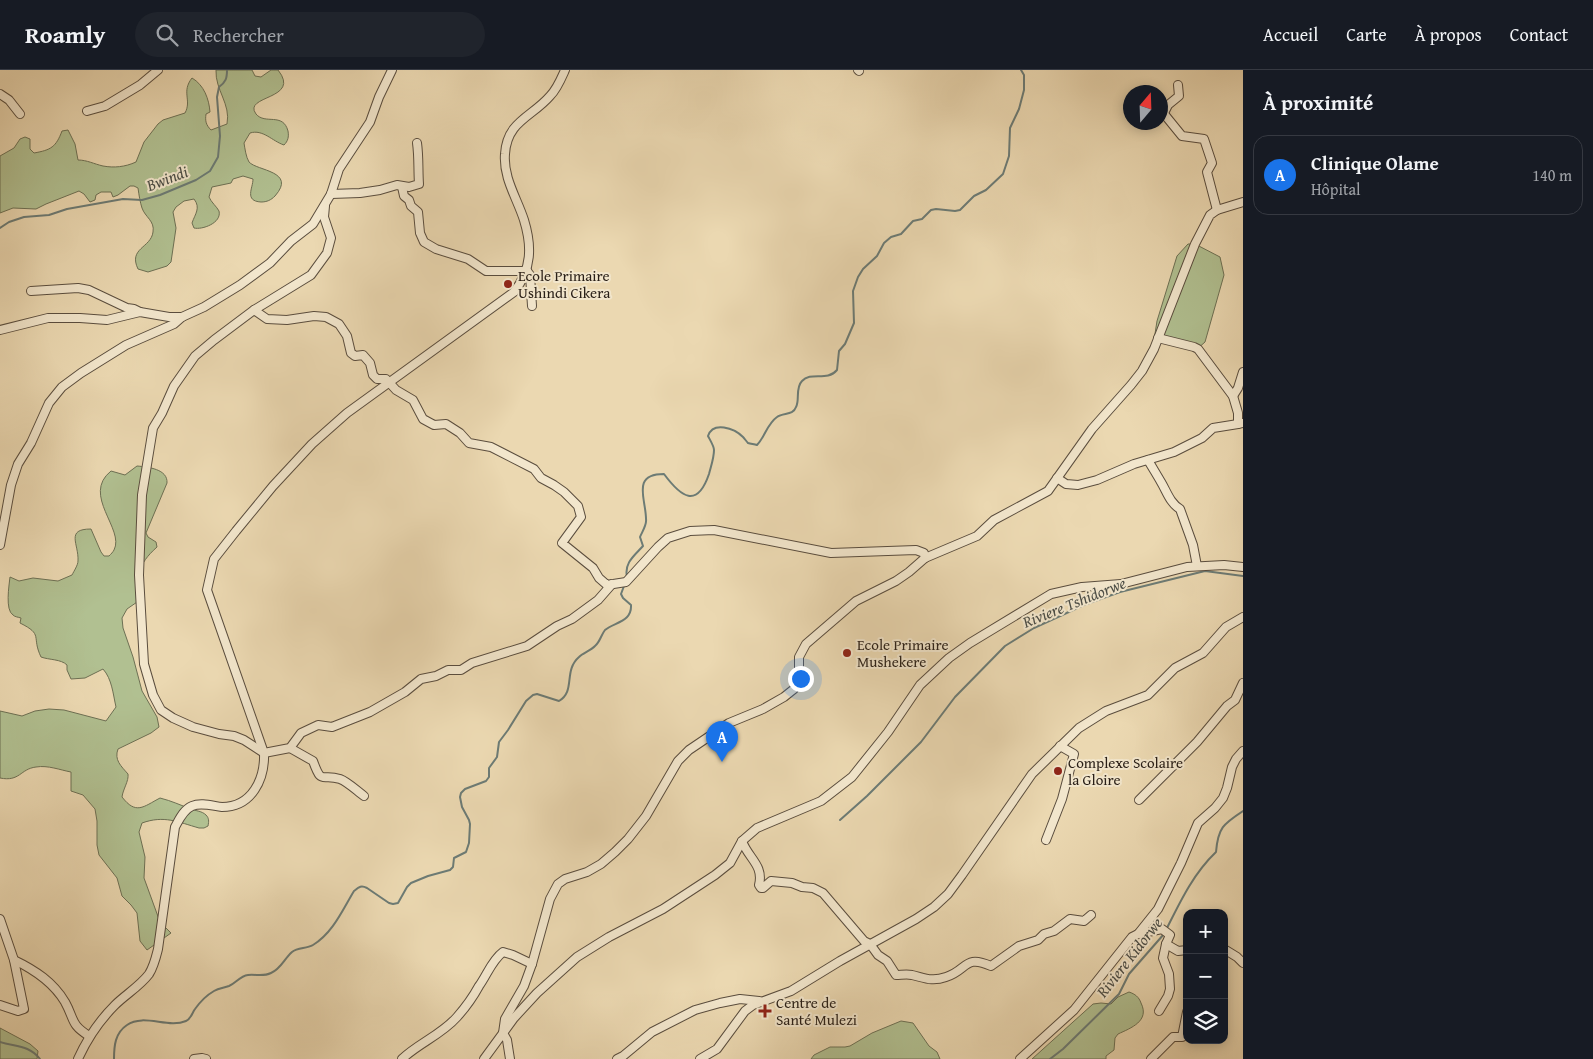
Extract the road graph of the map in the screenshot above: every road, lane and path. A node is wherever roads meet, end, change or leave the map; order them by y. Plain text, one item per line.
1 (158, 70) edge
2 (392, 70) edge
3 (566, 70) edge
4 (1178, 85) dead end
5 (0, 94) edge
6 (1168, 105) edge
7 (87, 110) dead end
8 (20, 114) dead end
9 (1168, 118) edge
10 (417, 143) dead end
11 (402, 187) junction
12 (331, 194) junction
13 (1243, 202) edge
14 (324, 206) junction
15 (1217, 210) junction
16 (527, 271) junction
17 (31, 291) dead end
18 (532, 306) dead end
19 (254, 310) junction
20 (140, 312) junction
21 (182, 317) junction
22 (0, 330) edge
23 (1158, 338) junction
24 (1243, 372) edge
25 (389, 383) junction
26 (1232, 396) junction
27 (1240, 424) edge
28 (1148, 460) junction
29 (1057, 478) junction
30 (0, 545) edge
31 (925, 558) junction
32 (1197, 566) junction
33 (1243, 567) edge
34 (612, 584) junction
35 (1243, 617) edge
36 (1243, 683) edge
37 (1060, 746) junction
38 (290, 748) junction
39 (1243, 751) edge
40 (264, 753) junction
41 (364, 796) dead end
42 (1139, 800) dead end
43 (742, 840) junction
44 (1046, 840) dead end
45 (1091, 915) dead end
46 (0, 919) edge
47 (1138, 934) junction
48 (870, 944) junction
49 (1166, 944) junction
50 (1183, 950) edge
51 (1228, 951) edge
52 (14, 960) junction
53 (1243, 963) edge
54 (532, 964) junction
55 (761, 1002) junction
56 (0, 1005) edge
57 (1159, 1011) dead end
58 (1183, 1032) edge
59 (503, 1033) junction
60 (90, 1036) junction
61 (78, 1059) edge
62 (194, 1059) edge
63 (206, 1059) edge
64 (402, 1059) edge
65 (484, 1059) edge
66 (510, 1059) edge
67 (617, 1059) edge
68 (700, 1059) edge
69 (1020, 1059) edge
70 (1151, 1059) edge

1 - 7 street
2 - 12 street
3 - 16 street
4 - 6 street
5 - 8 street
9 - 15 street
10 - 11 street
11 - 12 street
11 - 16 street
12 - 14 street
13 - 15 street
14 - 19 street
14 - 21 street
15 - 23 street
16 - 18 street
16 - 25 street
17 - 20 street
19 - 25 street
19 - 40 street
20 - 21 street
20 - 22 street
21 - 30 street
23 - 26 street
23 - 29 street
24 - 26 street
25 - 34 street
25 - 40 street
26 - 27 street
27 - 28 street
28 - 29 street
28 - 32 street
29 - 31 street
31 - 34 street
31 - 54 street
32 - 33 street
32 - 43 street
34 - 38 street
35 - 37 street
36 - 42 street
37 - 44 street
37 - 48 street
38 - 40 street
38 - 41 street
39 - 47 street
40 - 60 street
43 - 48 street
43 - 59 street
45 - 48 street
46 - 52 street
47 - 49 street
47 - 69 street
48 - 55 street
49 - 50 street
49 - 57 street
51 - 53 street
52 - 56 street
52 - 60 street
54 - 59 street
54 - 64 street
55 - 67 street
55 - 68 street
58 - 70 street
59 - 65 street
59 - 66 street
60 - 61 street
62 - 63 street

